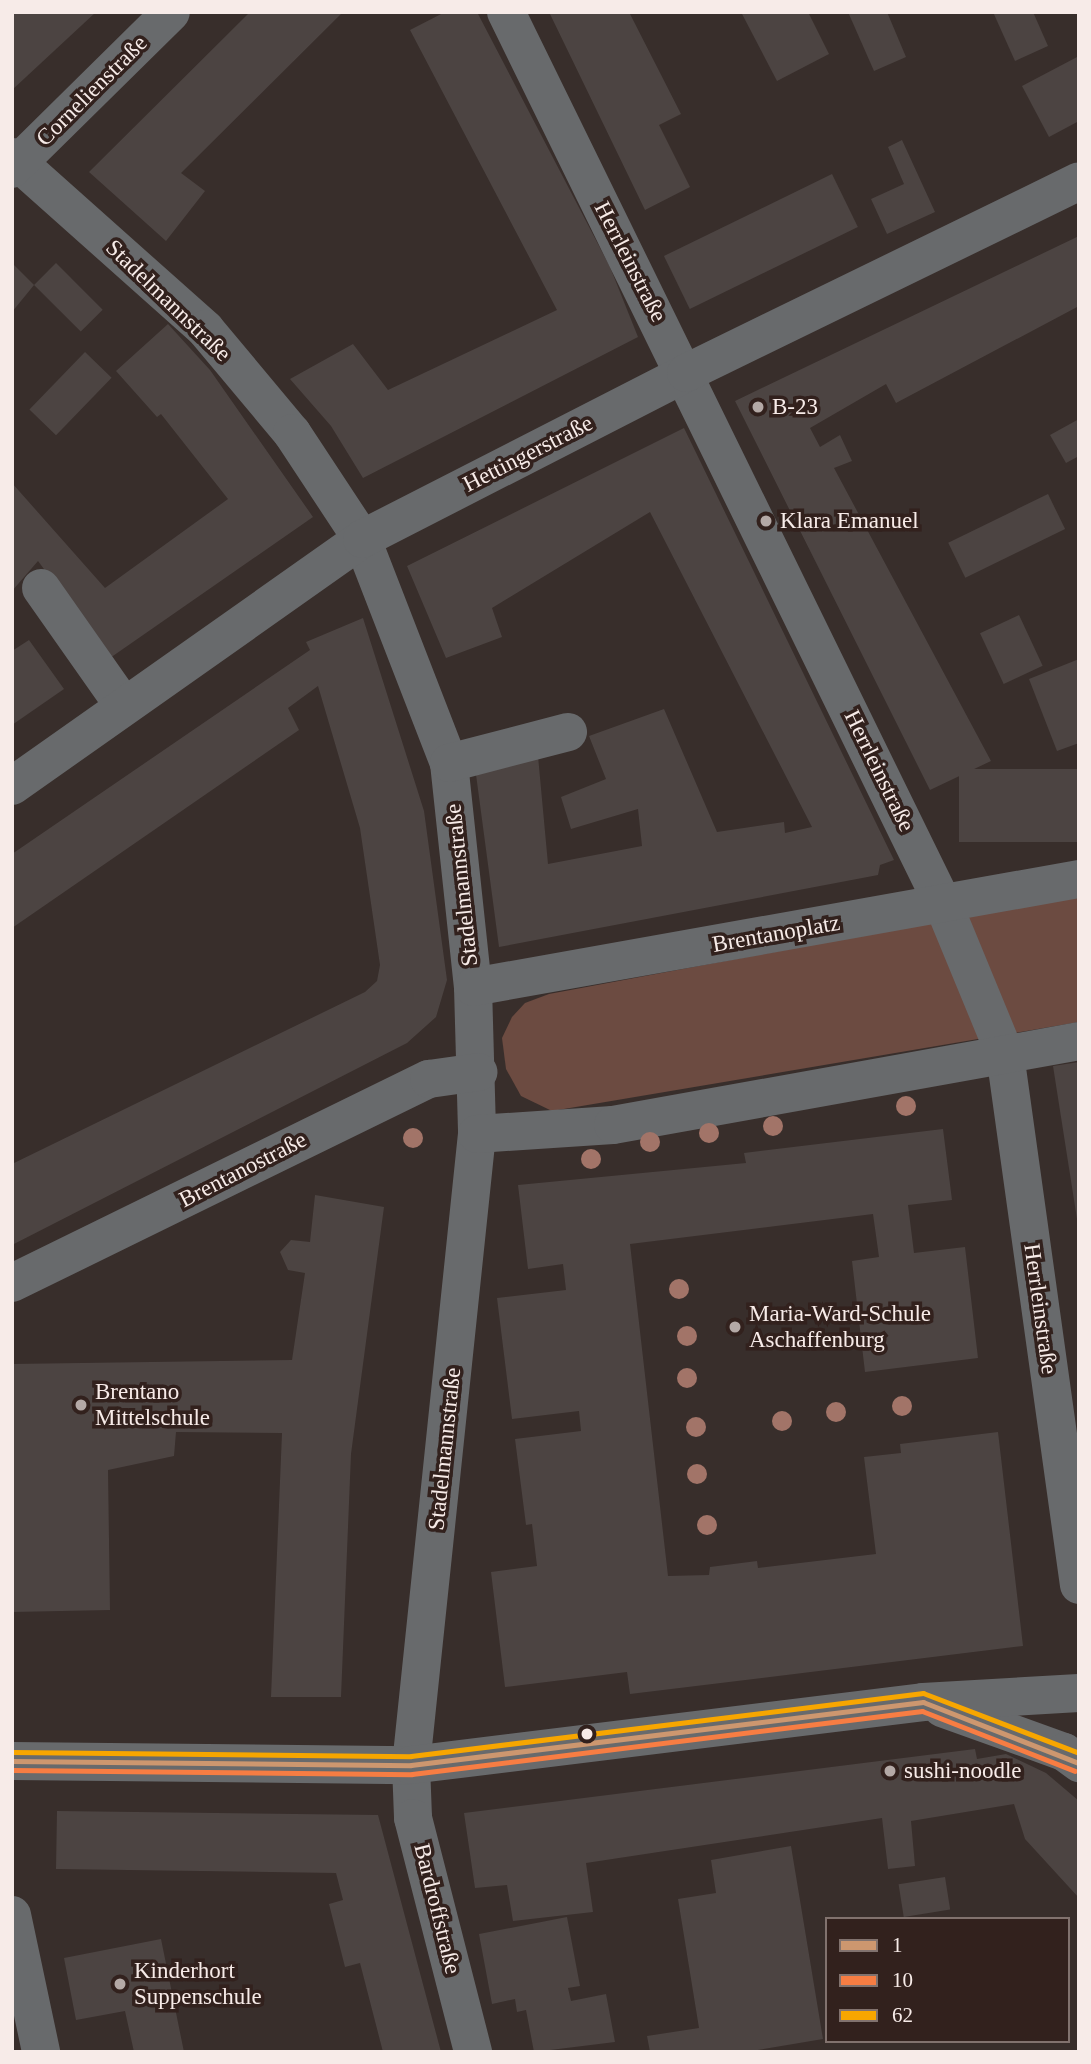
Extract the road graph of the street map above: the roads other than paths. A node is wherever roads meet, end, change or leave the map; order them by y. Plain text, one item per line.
1 (171, 12) edge
2 (506, 12) edge
3 (14, 163) edge
4 (1079, 181) edge
5 (686, 373) junction
6 (362, 539) junction
7 (41, 588) dead end
8 (124, 706) junction
9 (568, 733) dead end
10 (449, 763) junction
11 (12, 786) edge
12 (1079, 879) edge
13 (944, 906) junction
14 (473, 987) junction
15 (1079, 1041) edge
16 (1005, 1054) junction
17 (479, 1072) junction
18 (477, 1134) junction
19 (12, 1283) edge
20 (1079, 1585) edge
21 (1079, 1692) edge
22 (923, 1702) junction
23 (12, 1760) edge
24 (1079, 1763) edge
25 (411, 1765) junction
26 (12, 1915) edge
27 (41, 2052) edge
28 (473, 2052) edge

1 - 3 street, Cornelienstraße
2 - 5 street, Herrleinstraße
3 - 6 street, Stadelmannstraße
4 - 5 street, Hettingerstraße
5 - 6 street, Hettingerstraße
5 - 13 street, Herrleinstraße
6 - 8 street, Hettingerstraße
6 - 10 street, Stadelmannstraße
7 - 8 street
8 - 11 street, Hettingerstraße
9 - 10 street
10 - 14 street, Stadelmannstraße
12 - 13 street, Brentanoplatz
13 - 14 street, Brentanoplatz
13 - 16 street, Herrleinstraße
14 - 17 street, Stadelmannstraße
15 - 16 street
16 - 18 street
16 - 20 street, Herrleinstraße
17 - 18 street, Stadelmannstraße
17 - 19 street, Brentanostraße
18 - 25 street, Stadelmannstraße
21 - 22 street
22 - 24 street
22 - 25 street
23 - 25 street
25 - 28 street, Bardroffstraße
26 - 27 street

